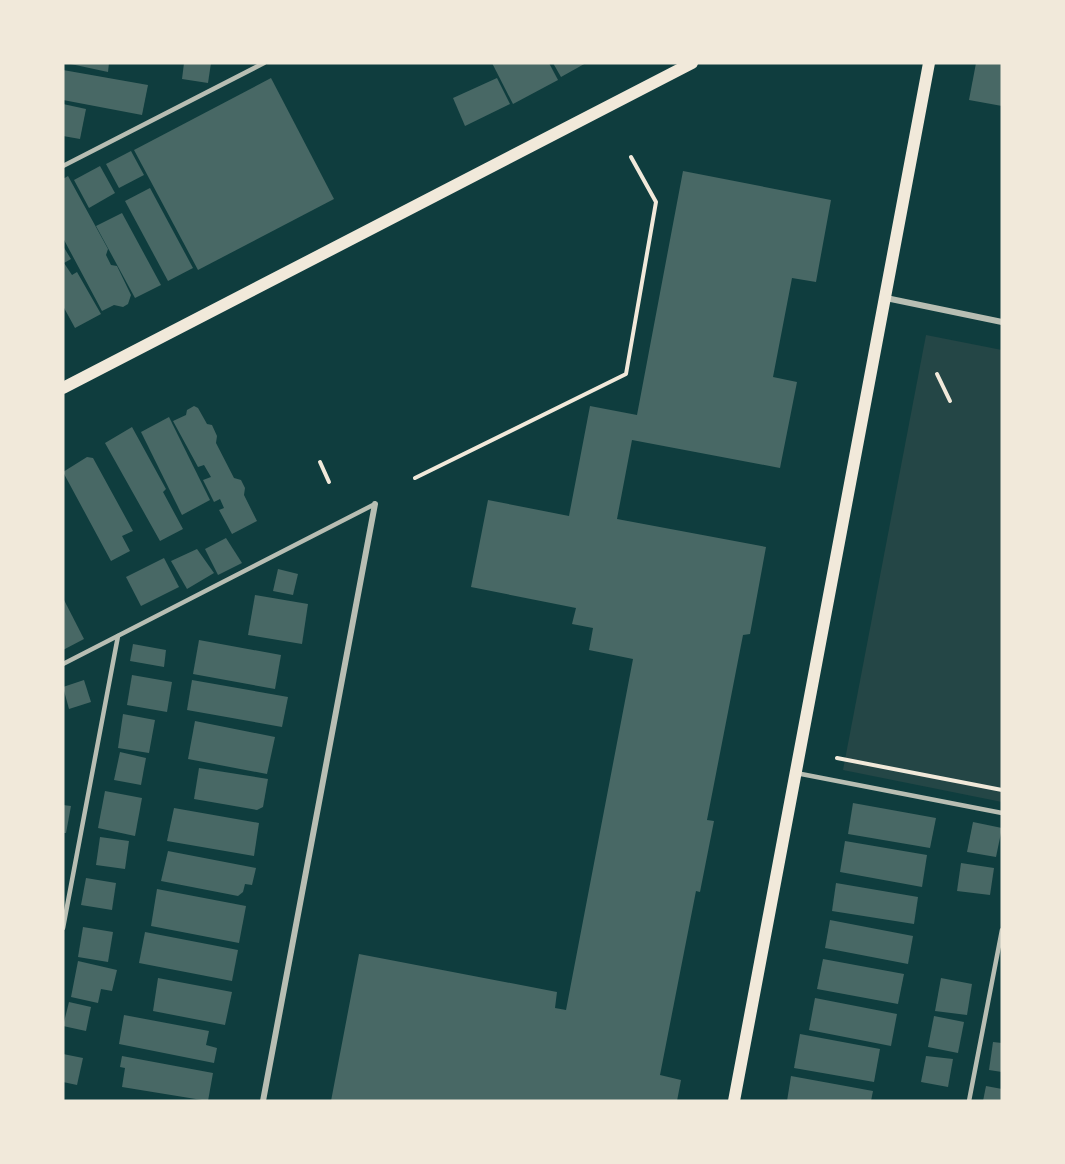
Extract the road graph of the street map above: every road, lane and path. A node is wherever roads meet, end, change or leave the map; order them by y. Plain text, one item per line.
1 (264, 63) edge
2 (692, 63) edge
3 (929, 63) edge
4 (631, 157) dead end
5 (63, 166) edge
6 (886, 298) junction
7 (1002, 322) edge
8 (937, 374) dead end
9 (63, 388) edge
10 (950, 401) dead end
11 (320, 462) dead end
12 (416, 478) dead end
13 (329, 482) dead end
14 (375, 504) joint
15 (118, 636) junction
16 (63, 664) edge
17 (837, 758) dead end
18 (796, 773) junction
19 (1002, 790) edge
20 (1002, 813) edge
21 (63, 928) edge
22 (1002, 930) edge
23 (263, 1101) edge
24 (734, 1101) edge
25 (969, 1101) edge

1 - 5 lane
2 - 9 main road
3 - 6 main road
4 - 12 path
6 - 7 street
6 - 18 main road
8 - 10 path
11 - 13 path
14 - 15 lane
14 - 23 street
15 - 16 lane
15 - 21 lane
17 - 19 path
18 - 20 lane
18 - 24 main road
22 - 25 lane

